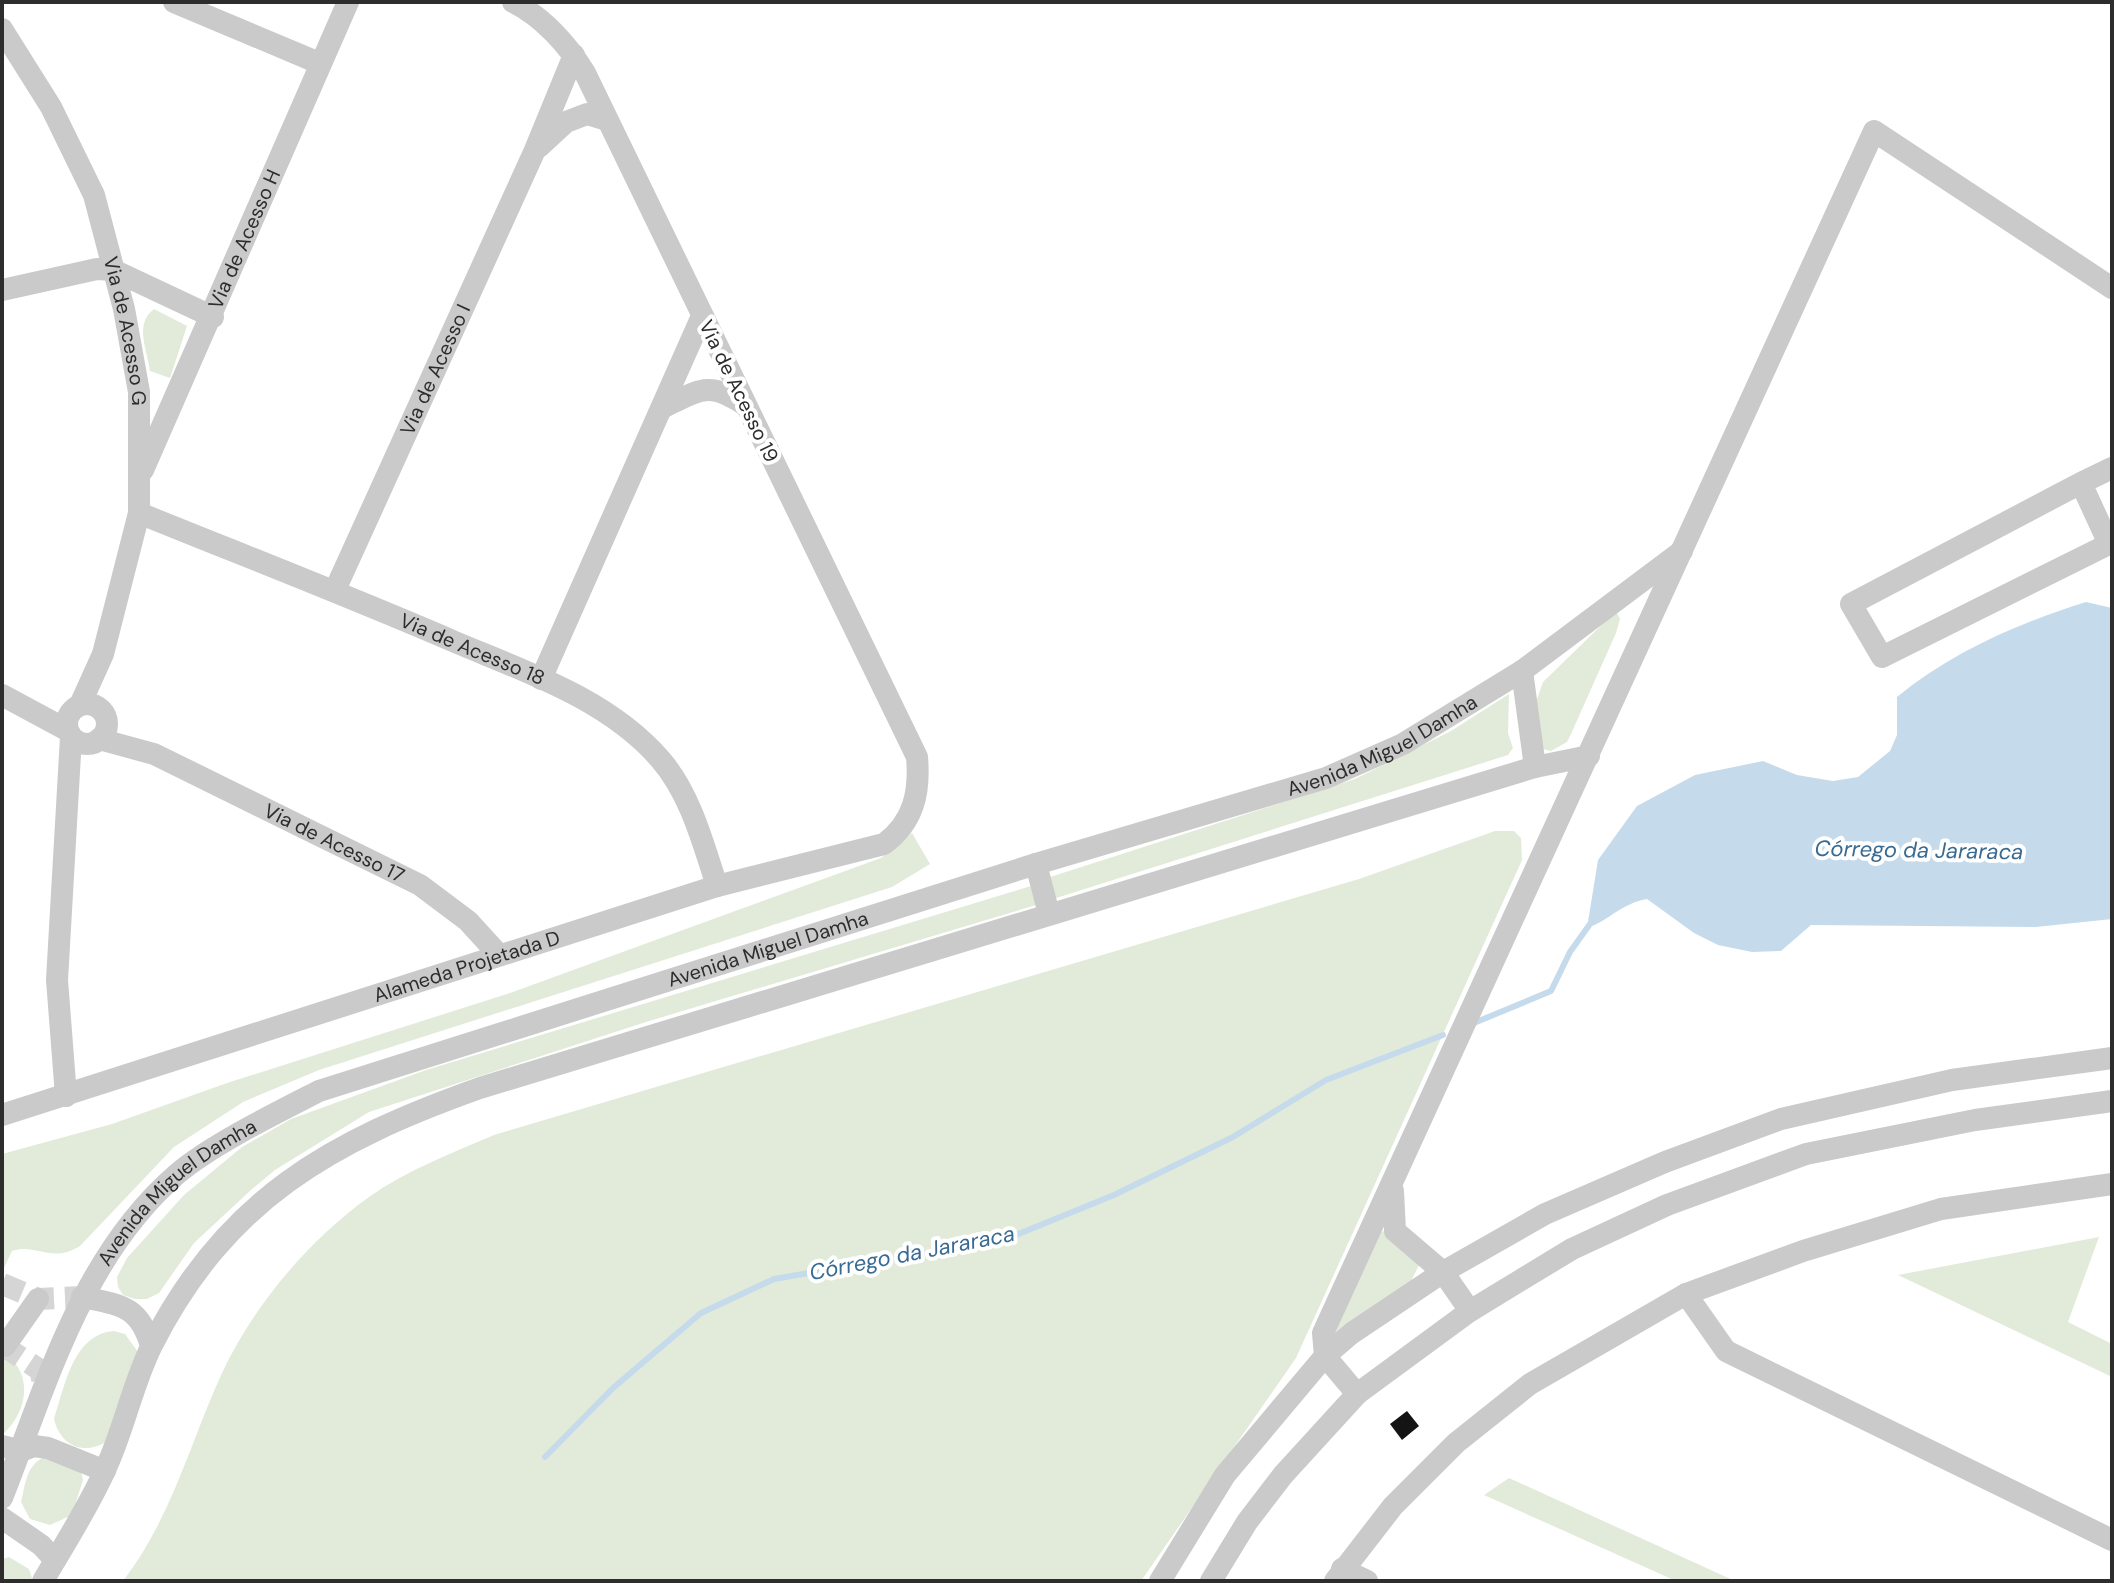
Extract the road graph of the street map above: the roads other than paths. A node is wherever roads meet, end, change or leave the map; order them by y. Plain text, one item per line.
1 (174, 2) edge
2 (348, 2) edge
3 (513, 2) edge
4 (2, 29) edge
5 (574, 55) junction
6 (319, 63) junction
7 (607, 120) junction
8 (535, 150) junction
9 (113, 270) junction
10 (2112, 288) edge
11 (2, 290) edge
12 (702, 316) junction
13 (213, 317) junction
14 (745, 405) junction
15 (664, 407) junction
16 (2112, 468) edge
17 (141, 475) junction
18 (2081, 483) junction
19 (139, 513) junction
20 (1682, 551) junction
21 (335, 590) junction
22 (1522, 671) junction
23 (541, 679) junction
24 (7, 697) edge
25 (86, 724) junction
26 (1589, 756) junction
27 (1535, 767) junction
28 (915, 804) joint
29 (1036, 864) junction
30 (717, 886) junction
31 (1049, 914) junction
32 (499, 955) junction
33 (2112, 1058) edge
34 (66, 1096) junction
35 (2112, 1101) edge
36 (2, 1115) edge
37 (2112, 1184) edge
38 (1393, 1185) junction
39 (1443, 1272) junction
40 (1686, 1294) junction
41 (82, 1297) junction
42 (38, 1299) dead end
43 (1470, 1311) junction
44 (5, 1346) dead end
45 (151, 1346) junction
46 (1325, 1356) junction
47 (1357, 1394) junction
48 (11, 1449) edge
49 (105, 1471) junction
50 (2, 1498) edge
51 (2, 1518) edge
52 (2112, 1540) edge
53 (55, 1560) junction
54 (1338, 1575) edge
55 (43, 1581) edge
56 (1160, 1581) edge
57 (1211, 1581) edge
58 (1367, 1581) edge

1 - 6 street
2 - 6 street, Via de Acesso H
3 - 5 street, Via de Acesso 19
4 - 9 street, Via de Acesso G
5 - 7 street, Via de Acesso 19
5 - 8 street, Via de Acesso I
6 - 13 street, Via de Acesso H
7 - 8 street, Via de Acesso I
7 - 12 street, Via de Acesso 19
8 - 21 street, Via de Acesso I
9 - 11 street
9 - 13 street
9 - 17 street, Via de Acesso G
10 - 20 street
12 - 14 street, Via de Acesso 19
12 - 15 street
13 - 17 street, Via de Acesso H
14 - 15 street
14 - 28 street, Via de Acesso 19
15 - 23 street
16 - 18 street
17 - 19 street, Via de Acesso G
18 - 18 street
19 - 21 street, Via de Acesso 18
19 - 25 street, Via de Acesso G
20 - 22 street, Avenida Miguel Damha
20 - 26 street
21 - 23 street, Via de Acesso 18
22 - 27 street
22 - 29 street, Avenida Miguel Damha
23 - 30 street, Via de Acesso 18
24 - 25 street, Via de Acesso 17
25 - 32 street, Via de Acesso 17
25 - 34 street, Via de Acesso G
26 - 27 street
26 - 38 street
27 - 31 street
28 - 30 street, Alameda Projetada D
29 - 31 street
29 - 41 street, Avenida Miguel Damha
30 - 32 street, Alameda Projetada D
31 - 45 street
32 - 34 street, Alameda Projetada D
33 - 39 street
34 - 36 street, Alameda Projetada D
35 - 43 street
37 - 40 street
38 - 39 street
38 - 46 street
39 - 43 street
39 - 46 street
40 - 52 street
40 - 54 street
41 - 45 street
41 - 48 street, Avenida Miguel Damha
42 - 44 street
43 - 47 street
45 - 49 street
46 - 47 street
46 - 56 street
47 - 57 street
48 - 49 street
48 - 50 street, Avenida Miguel Damha
49 - 53 street
51 - 53 street
53 - 55 street
54 - 58 street

